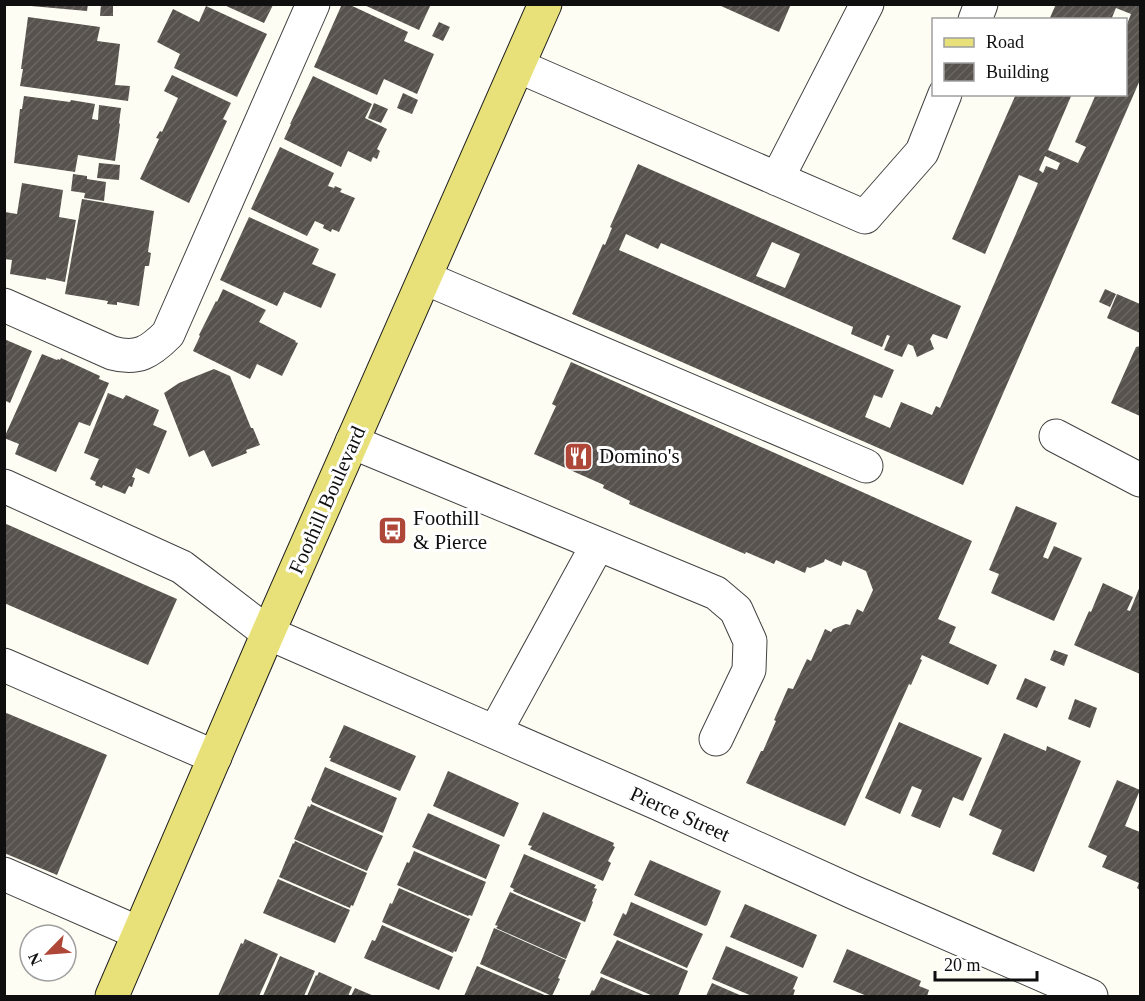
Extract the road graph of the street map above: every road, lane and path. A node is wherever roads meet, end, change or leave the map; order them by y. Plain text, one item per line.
1 (313, 4) edge
2 (545, 4) edge
3 (867, 4) edge
4 (518, 66) junction
5 (944, 96) edge
6 (777, 179) junction
7 (425, 278) junction
8 (4, 305) edge
9 (1056, 436) dead end
10 (352, 442) junction
11 (866, 466) dead end
12 (1140, 480) edge
13 (4, 486) edge
14 (598, 544) junction
15 (268, 633) junction
16 (4, 665) edge
17 (495, 732) junction
18 (716, 739) dead end
19 (215, 757) junction
20 (4, 874) edge
21 (139, 933) junction
22 (112, 996) edge
23 (1091, 996) edge

1 - 8 street
2 - 4 main road, Foothill Boulevard
3 - 6 street
4 - 6 street
4 - 7 main road, Foothill Boulevard
5 - 6 street
7 - 10 main road, Foothill Boulevard
7 - 11 street
9 - 12 street
10 - 14 street
10 - 15 main road, Foothill Boulevard
13 - 15 street, Pierce Street
14 - 17 street
14 - 18 street
15 - 17 street, Pierce Street
15 - 19 main road, Foothill Boulevard
16 - 19 street
17 - 23 street, Pierce Street
19 - 21 main road, Foothill Boulevard
20 - 21 street
21 - 22 main road, Foothill Boulevard

